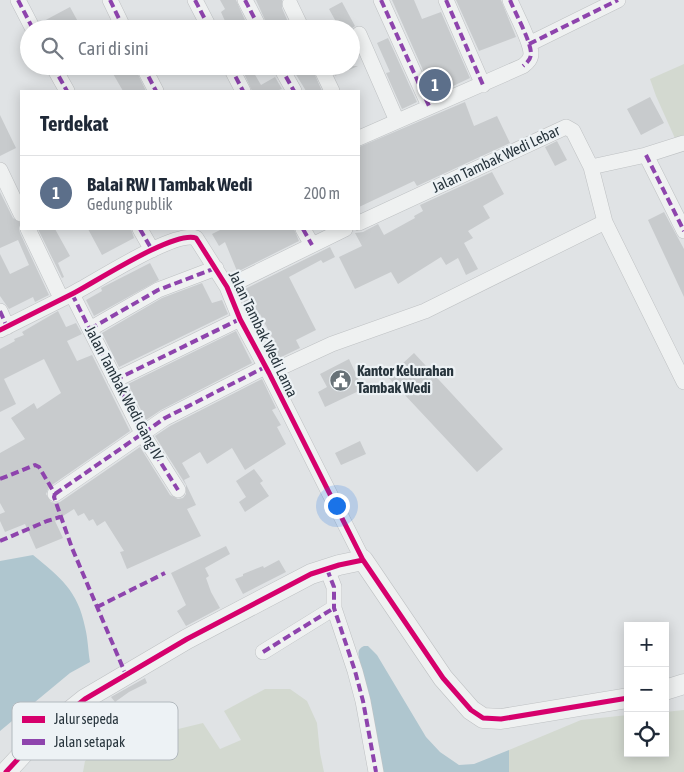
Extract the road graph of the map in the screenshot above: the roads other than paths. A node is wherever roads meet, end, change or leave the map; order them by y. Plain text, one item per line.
1 (18, 0) edge
2 (110, 0) edge
3 (195, 0) edge
4 (244, 0) edge
5 (381, 0) edge
6 (446, 0) edge
7 (510, 0) edge
8 (618, 0) edge
9 (290, 4) dead end
10 (28, 20) edge
11 (120, 20) edge
12 (205, 20) edge
13 (255, 20) edge
14 (298, 20) edge
15 (360, 36) edge
16 (529, 44) junction
17 (58, 75) edge
18 (148, 75) edge
19 (235, 75) edge
20 (285, 75) edge
21 (324, 75) edge
22 (483, 85) junction
23 (66, 90) edge
24 (155, 90) edge
25 (242, 90) edge
26 (293, 90) edge
27 (332, 90) edge
28 (429, 106) junction
29 (396, 121) junction
30 (360, 138) edge
31 (684, 143) edge
32 (646, 155) junction
33 (591, 167) junction
34 (0, 170) edge
35 (20, 212) edge
36 (605, 222) junction
37 (360, 223) edge
38 (29, 230) edge
39 (141, 230) edge
40 (304, 230) edge
41 (343, 230) edge
42 (684, 231) edge
43 (198, 232) edge
44 (312, 245) junction
45 (152, 250) junction
46 (216, 268) junction
47 (227, 287) junction
48 (67, 296) junction
49 (0, 311) edge
50 (240, 319) junction
51 (4, 328) edge
52 (90, 329) junction
53 (267, 370) junction
54 (115, 380) junction
55 (684, 382) edge
56 (142, 433) junction
57 (178, 490) dead end
58 (55, 494) dead end
59 (363, 560) junction
60 (327, 569) junction
61 (334, 608) junction
62 (263, 652) dead end
63 (684, 684) edge
64 (669, 689) edge
65 (624, 699) edge
66 (81, 702) edge
67 (17, 760) edge
68 (6, 772) edge
69 (376, 772) edge

1 - 10 street
2 - 11 street
3 - 12 street
4 - 13 street
5 - 28 street
6 - 22 street
7 - 16 street
8 - 16 street
9 - 14 street
15 - 29 street
16 - 22 street
17 - 23 street
18 - 24 street
19 - 25 street
20 - 26 street
21 - 27 street
22 - 28 street
28 - 29 street
29 - 30 street
31 - 32 street
32 - 33 street
32 - 42 street
33 - 36 street
33 - 37 street, Jalan Tambak Wedi Lebar
34 - 35 street
36 - 53 street
36 - 55 street
38 - 48 street, Jalan Tambak Wedi Gang IV
39 - 45 street
40 - 44 street
41 - 44 street
43 - 45 street, Jalan Tambak Wedi Lama
43 - 46 street, Jalan Tambak Wedi Lama
44 - 47 street
45 - 48 street, Jalan Tambak Wedi Lama
46 - 47 street, Jalan Tambak Wedi Lama
46 - 52 street
47 - 50 street, Jalan Tambak Wedi Lama
48 - 51 street, Jalan Tambak Wedi Lama
48 - 52 street, Jalan Tambak Wedi Gang IV
49 - 51 street
50 - 53 street, Jalan Tambak Wedi Lama
50 - 54 street
52 - 54 street, Jalan Tambak Wedi Gang IV
53 - 56 street
53 - 59 street, Jalan Tambak Wedi Lama
54 - 56 street, Jalan Tambak Wedi Gang IV
56 - 57 street, Jalan Tambak Wedi Gang IV
56 - 58 street
59 - 60 street
59 - 65 street, Jalan Tambak Wedi Lama
60 - 61 street
60 - 66 street
61 - 62 street
61 - 69 street
63 - 64 street
67 - 68 street

